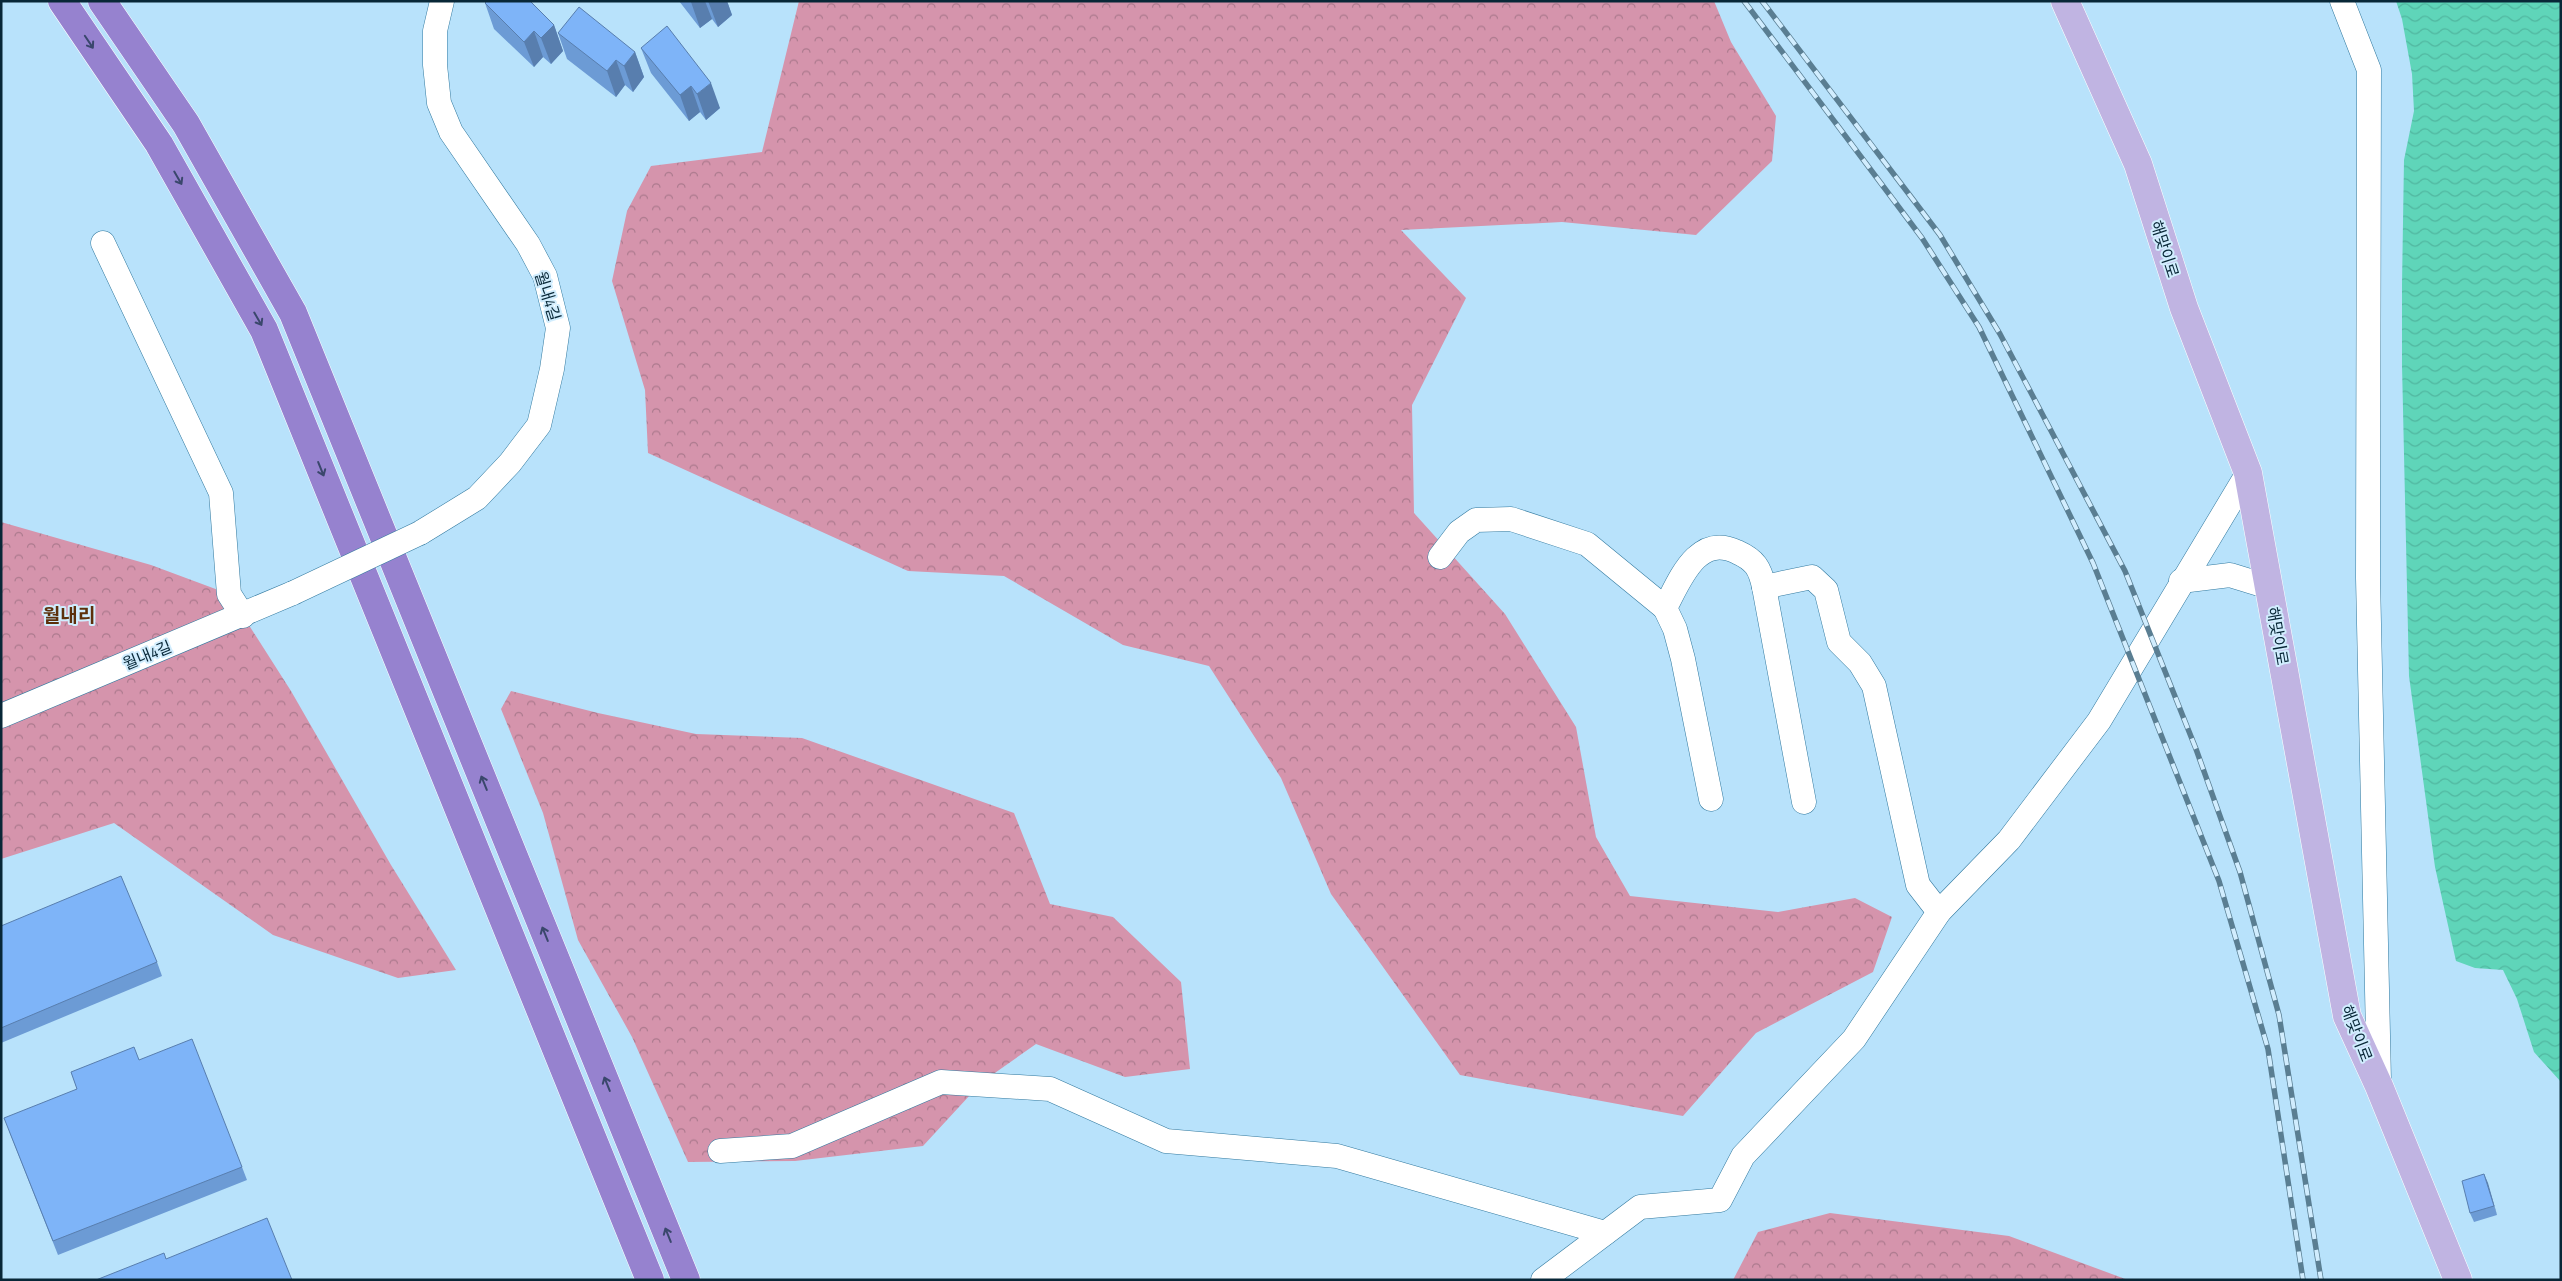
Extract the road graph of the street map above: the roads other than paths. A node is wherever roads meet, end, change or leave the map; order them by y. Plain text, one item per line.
1 (62, 1) edge
2 (102, 1) edge
3 (442, 1) edge
4 (2065, 1) edge
5 (2342, 1) edge
6 (104, 243) dead end
7 (2248, 473) junction
8 (1440, 557) dead end
9 (2181, 581) junction
10 (1764, 586) junction
11 (2269, 587) junction
12 (1665, 608) junction
13 (243, 616) junction
14 (1, 716) edge
15 (1711, 799) dead end
16 (1804, 802) dead end
17 (1939, 912) junction
18 (2379, 1086) junction
19 (720, 1151) dead end
20 (1605, 1233) junction
21 (650, 1280) edge
22 (686, 1280) edge
23 (1543, 1280) edge
24 (2458, 1280) edge

1 -> 21 highway
22 -> 2 highway
3 - 13 street, 월내4길, bridge
4 - 7 main road, 해맞이로
5 - 18 street
6 - 13 street
7 - 9 street
7 - 11 main road, 해맞이로
8 - 12 street
9 - 11 street
9 - 17 street
10 - 12 street
10 - 16 street
10 - 17 street
11 - 18 main road, 해맞이로
12 - 15 street
13 - 14 street, 월내4길
17 - 20 street
18 - 24 main road, 해맞이로
19 - 20 street
20 - 23 street

